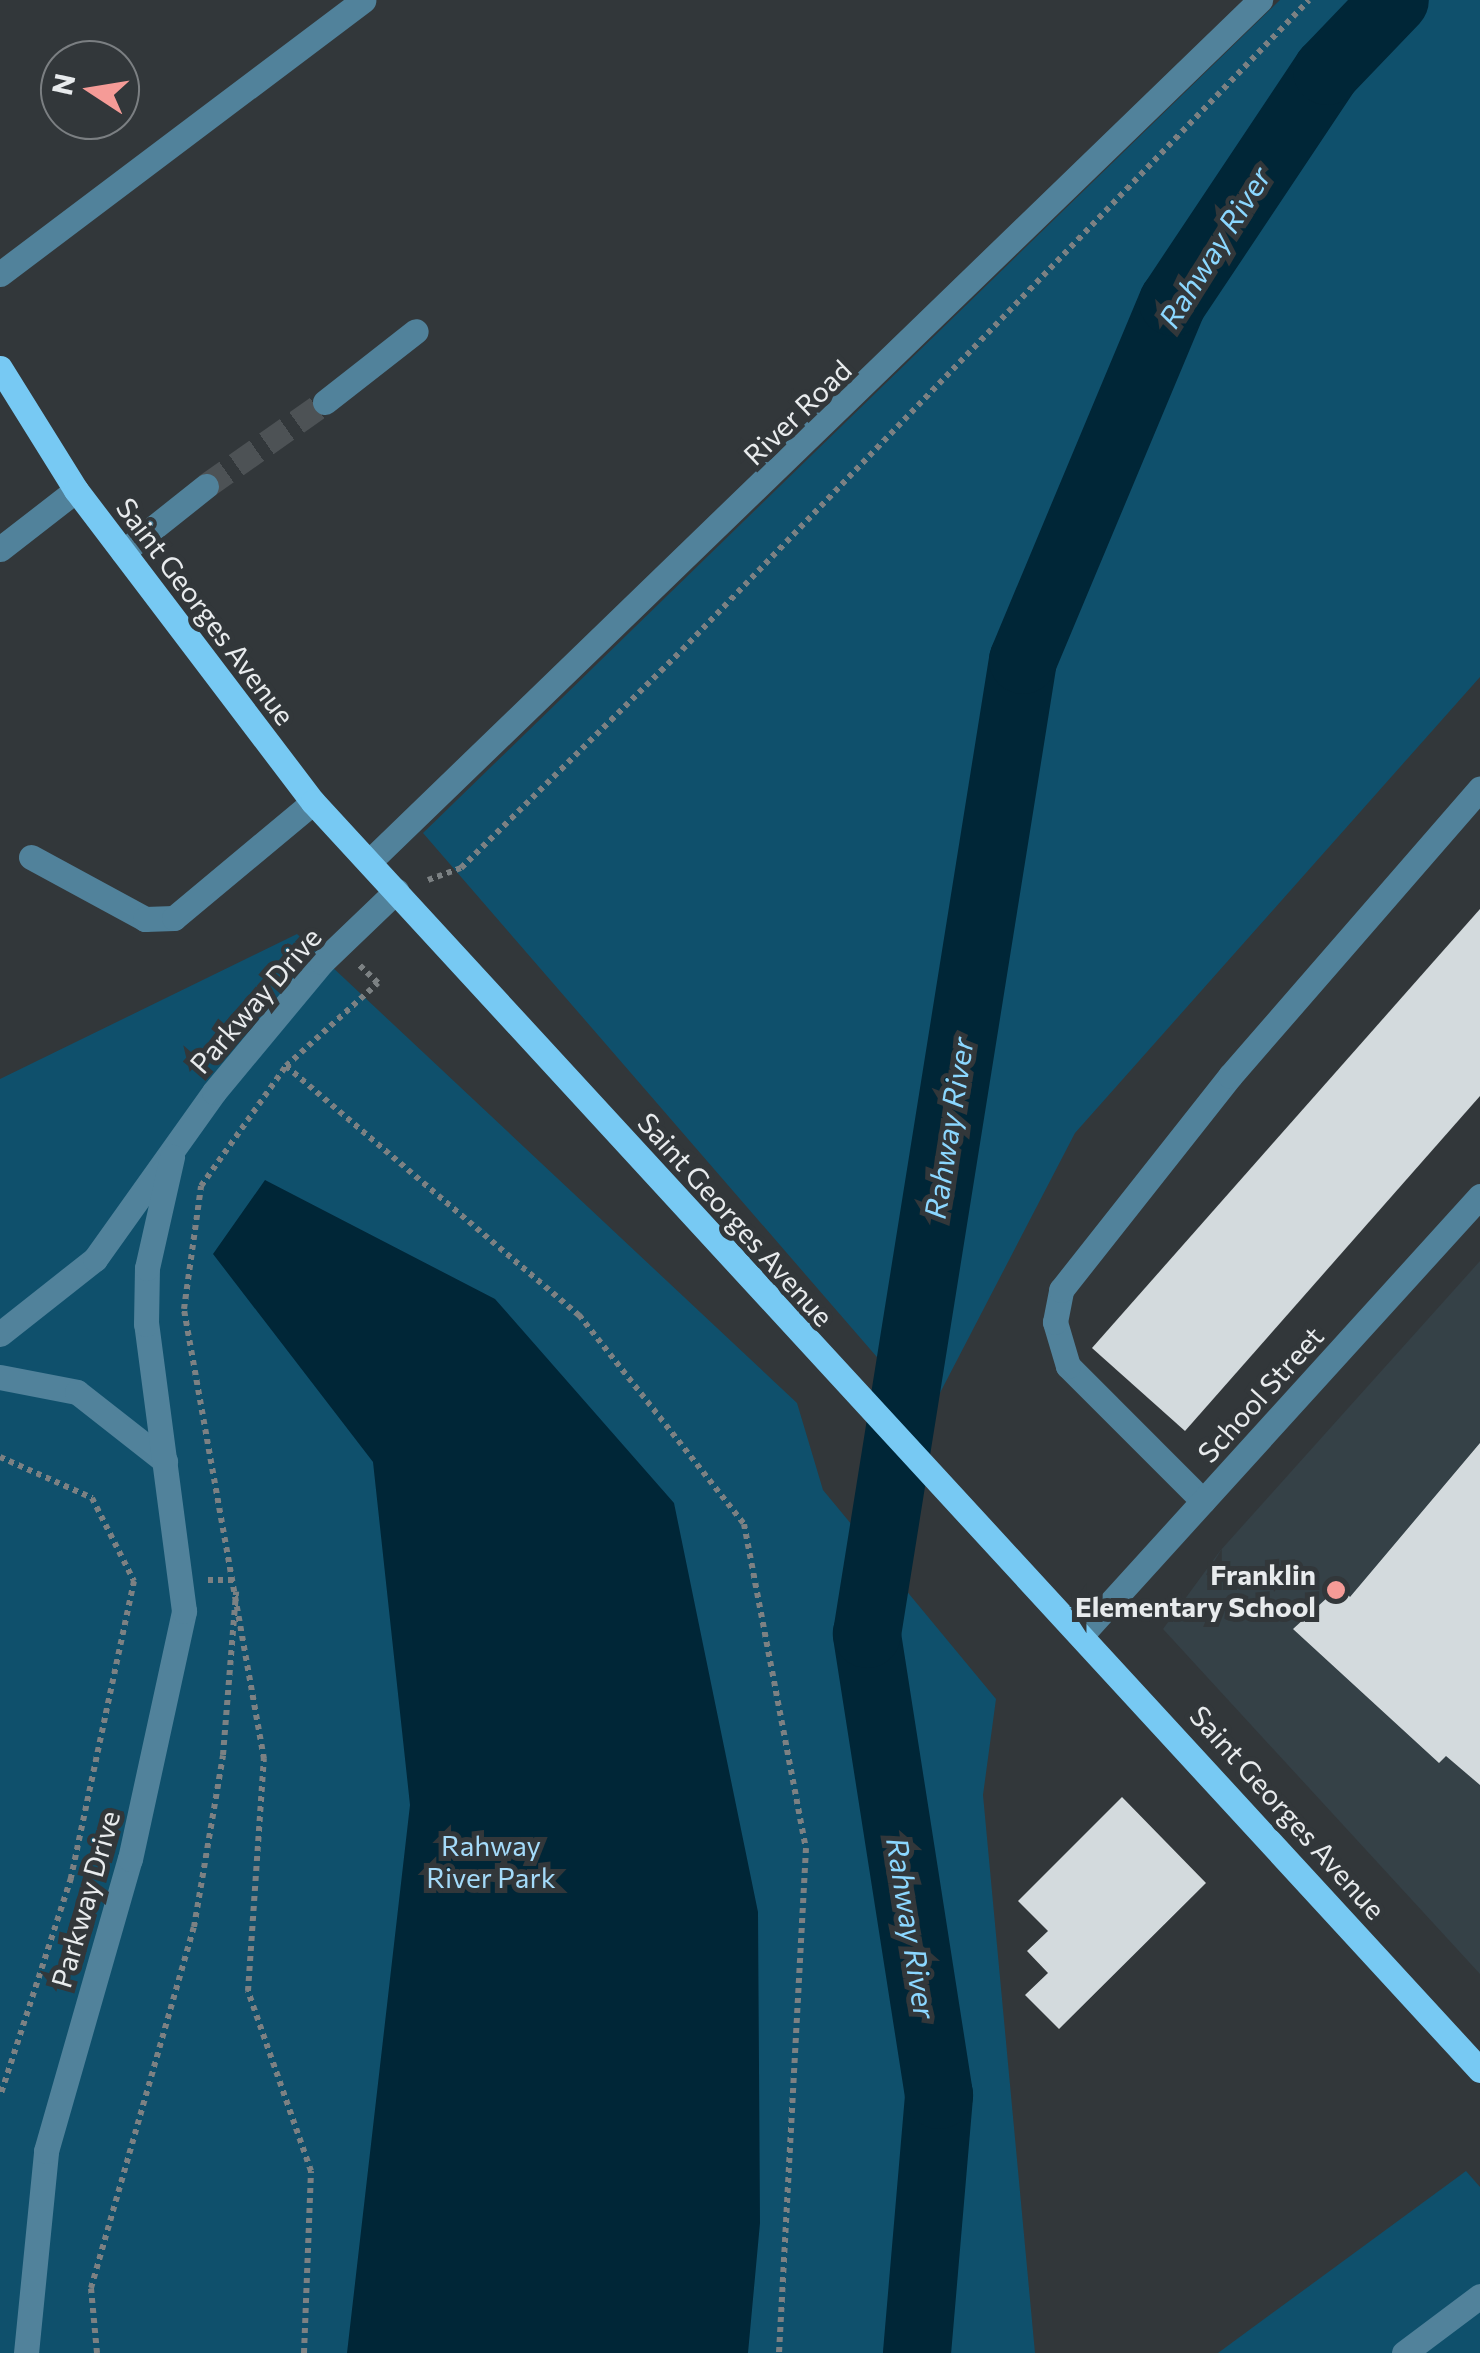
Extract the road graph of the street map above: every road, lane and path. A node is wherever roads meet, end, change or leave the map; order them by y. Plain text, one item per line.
1 (363, 0) edge
2 (1260, 0) edge
3 (1308, 0) edge
4 (0, 274) edge
5 (416, 331) dead end
6 (0, 368) edge
7 (325, 402) tunnel mouth
8 (206, 486) tunnel mouth
9 (76, 490) junction
10 (0, 549) edge
11 (123, 552) junction
12 (1480, 788) edge
13 (312, 802) junction
14 (31, 858) dead end
15 (369, 862) junction
16 (453, 871) dead end
17 (396, 892) junction
18 (339, 946) junction
19 (286, 1066) junction
20 (172, 1157) junction
21 (1480, 1196) edge
22 (0, 1334) edge
23 (0, 1377) edge
24 (0, 1458) edge
25 (165, 1461) junction
26 (1203, 1501) junction
27 (237, 1580) junction
28 (1084, 1632) junction
29 (1480, 2070) edge
30 (0, 2096) edge
31 (1480, 2296) edge
32 (26, 2353) edge
33 (96, 2353) edge
34 (304, 2353) edge
35 (779, 2353) edge
36 (1404, 2353) edge

1 - 4 street
2 - 15 street, River Road
3 - 16 path
5 - 7 street
6 - 9 main road, Saint Georges Avenue
8 - 11 street
9 - 10 street
9 - 11 main road, Saint Georges Avenue
11 - 13 main road, Saint Georges Avenue
12 - 26 street
13 - 14 street
13 - 15 main road, Saint Georges Avenue
15 - 17 main road, Saint Georges Avenue
17 - 18 street, Parkway Drive
17 - 28 main road, Saint Georges Avenue
18 - 19 path
18 - 20 street, Parkway Drive
19 - 27 path
19 - 35 path
20 - 22 street, Parkway Drive
20 - 25 street, Parkway Drive
21 - 26 street, School Street
23 - 25 street
24 - 30 path
25 - 32 street, Parkway Drive
26 - 28 street, School Street
27 - 33 path
27 - 34 path
28 - 29 main road, Saint Georges Avenue
31 - 36 street

